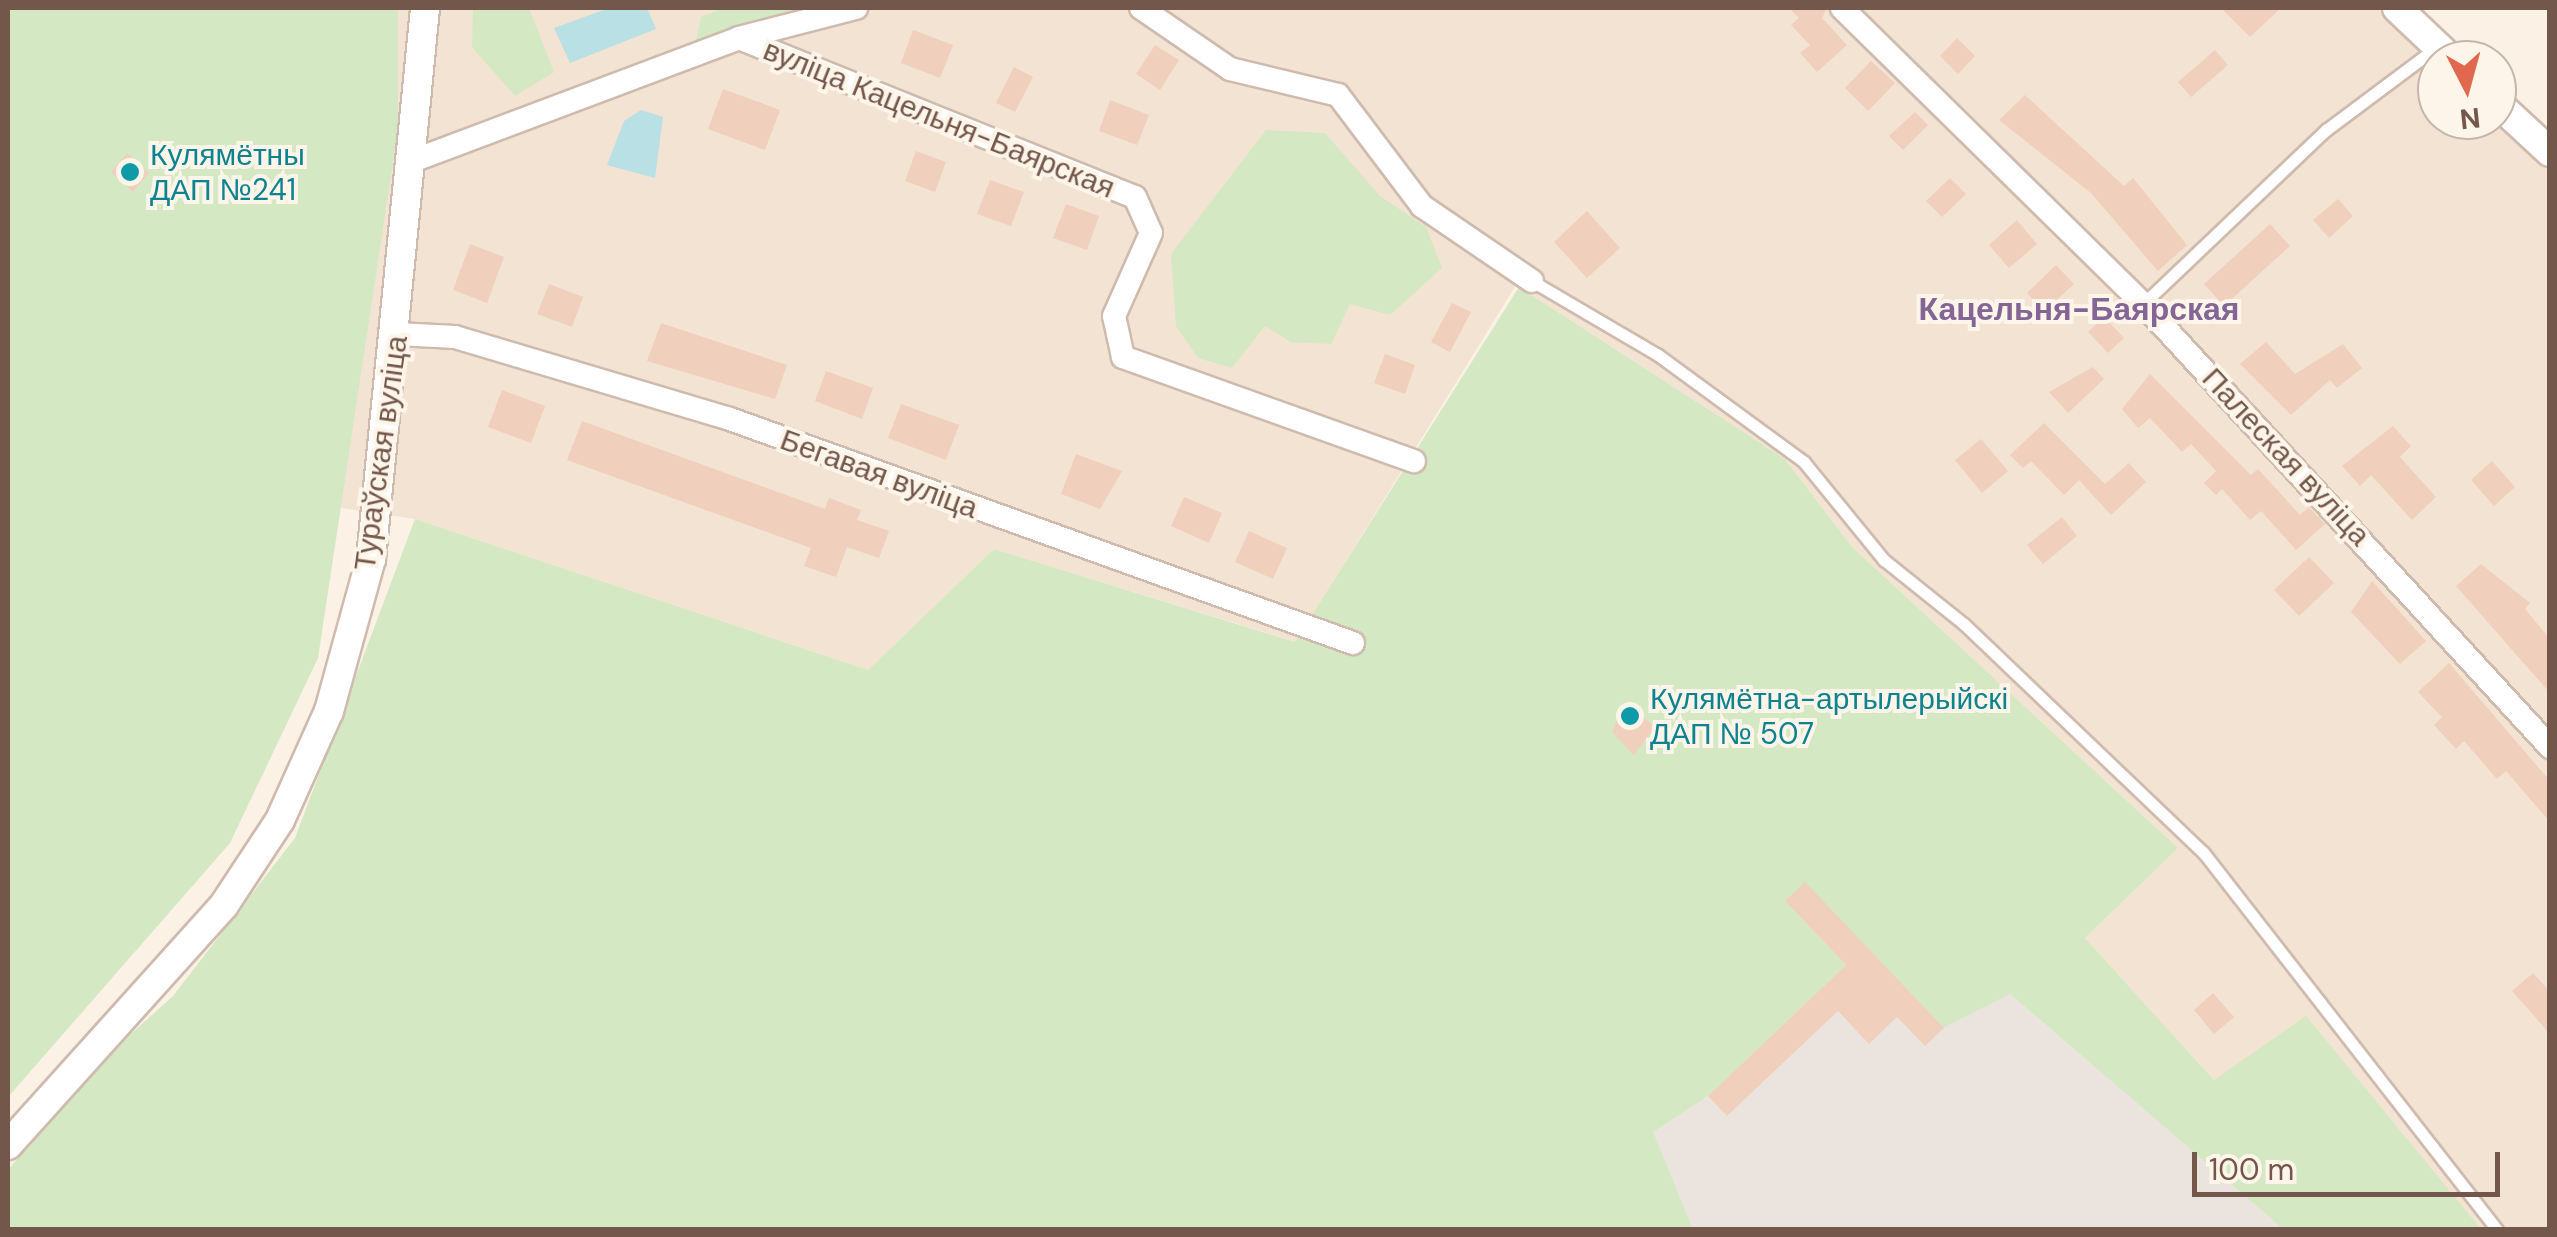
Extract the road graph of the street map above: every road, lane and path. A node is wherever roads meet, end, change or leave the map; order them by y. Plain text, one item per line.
1 (425, 8) edge
2 (856, 8) edge
3 (1141, 8) edge
4 (1842, 8) edge
5 (2397, 8) edge
6 (738, 38) junction
7 (2430, 40) edge
8 (2417, 71) edge
9 (2517, 121) edge
10 (2550, 152) edge
11 (415, 160) junction
12 (1532, 281) joint
13 (2143, 304) junction
14 (398, 334) junction
15 (1414, 461) dead end
16 (1353, 642) dead end
17 (2550, 747) edge
18 (8, 1145) edge
19 (2496, 1230) edge

1 - 11 street, Тураўская вуліца
2 - 6 street
3 - 12 street
4 - 13 street, Палеская вуліца
5 - 7 street
6 - 11 street
6 - 15 street, вуліца Кацельня-Баярская
8 - 13 lane
9 - 10 street
11 - 14 street, Тураўская вуліца
12 - 19 lane
13 - 17 street, Палеская вуліца
14 - 16 street, Бегавая вуліца
14 - 18 street, Тураўская вуліца

